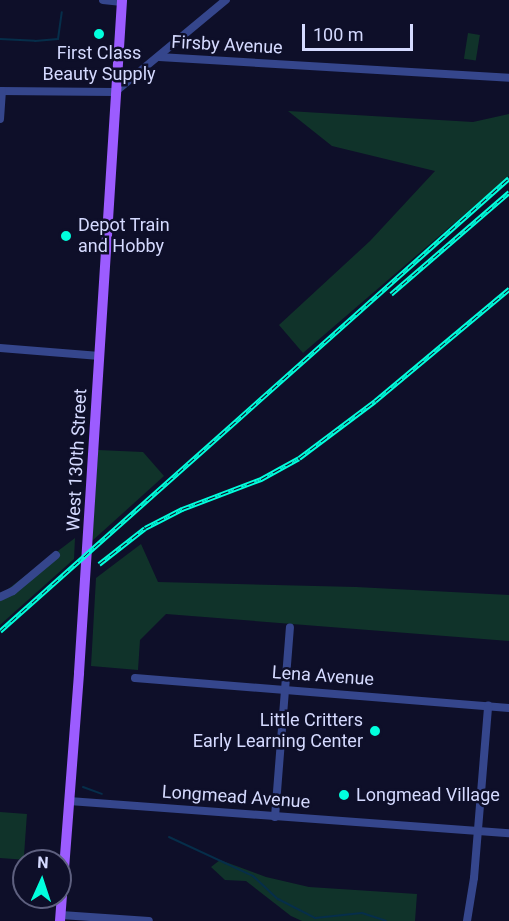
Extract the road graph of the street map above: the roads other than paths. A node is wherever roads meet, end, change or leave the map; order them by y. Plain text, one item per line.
1 (104, 0) edge
2 (226, 0) edge
3 (122, 1) edge
4 (159, 57) junction
5 (509, 78) edge
6 (1, 91) edge
7 (115, 92) junction
8 (0, 119) edge
9 (0, 348) edge
10 (100, 356) junction
11 (56, 555) dead end
12 (0, 597) edge
13 (290, 628) dead end
14 (135, 678) dead end
15 (284, 690) junction
16 (488, 706) junction
17 (509, 708) edge
18 (69, 801) junction
19 (275, 817) junction
20 (478, 831) junction
21 (509, 833) edge
22 (61, 918) edge
23 (149, 921) edge
24 (466, 921) edge

1 - 3 street
2 - 4 street
3 - 7 main road, West 130th Street
4 - 5 street, Firsby Avenue
4 - 7 street
6 - 7 street
6 - 8 street
7 - 10 main road, West 130th Street
9 - 10 street
10 - 18 main road, West 130th Street
11 - 12 street
13 - 15 street
14 - 15 street, Lena Avenue
15 - 16 street, Lena Avenue
15 - 19 street
16 - 17 street, Lena Avenue
16 - 20 street
18 - 19 street, Longmead Avenue
18 - 22 main road, West 130th Street
19 - 20 street, Longmead Avenue
20 - 21 street, Longmead Avenue
20 - 24 street
22 - 23 street

